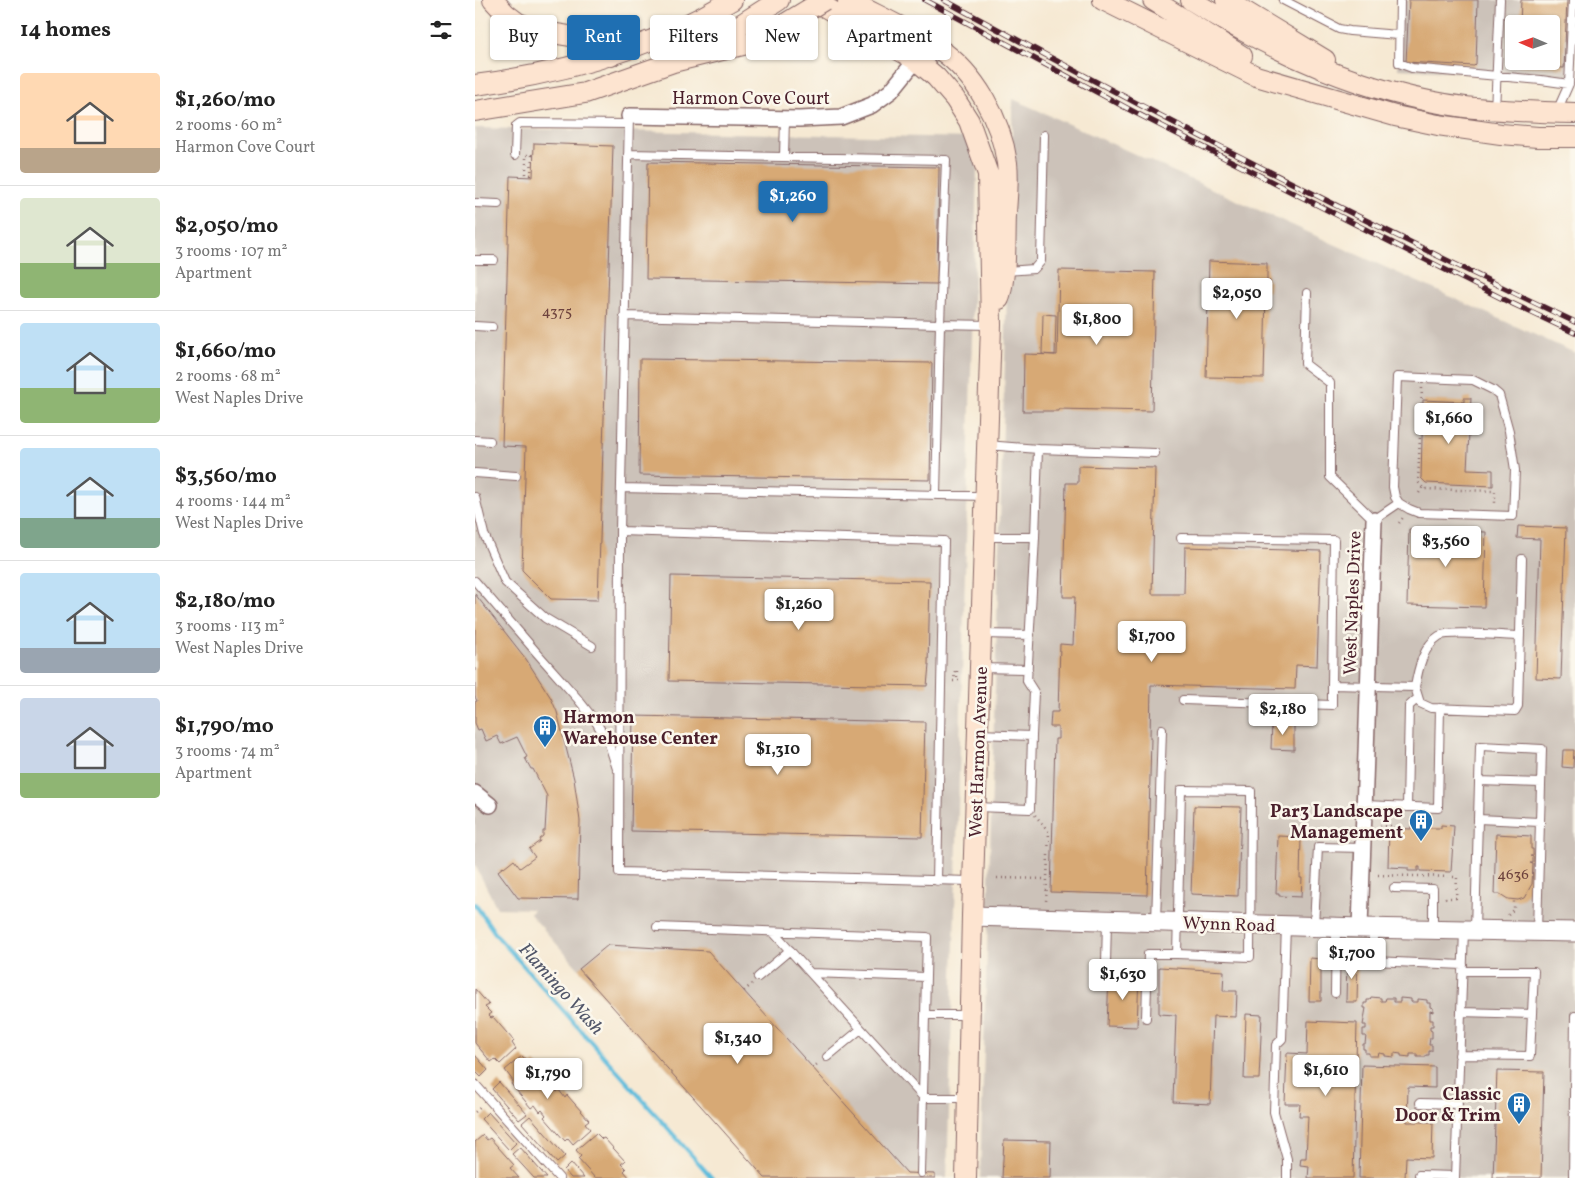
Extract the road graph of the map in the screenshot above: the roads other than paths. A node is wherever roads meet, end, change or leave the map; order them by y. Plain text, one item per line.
1 (493, 0) edge
2 (779, 0) edge
3 (813, 0) edge
4 (824, 0) edge
5 (848, 0) edge
6 (1103, 0) edge
7 (1153, 0) edge
8 (1191, 0) edge
9 (1226, 0) edge
10 (1283, 0) edge
11 (1399, 0) edge
12 (1500, 0) edge
13 (1573, 0) edge
14 (729, 2) edge
15 (839, 15) edge
16 (877, 15) edge
17 (1398, 35) junction
18 (567, 36) edge
19 (640, 44) edge
20 (595, 60) edge
21 (916, 60) joint
22 (951, 60) edge
23 (673, 62) junction
24 (1497, 76) junction
25 (475, 84) edge
26 (1365, 84) junction
27 (1569, 84) junction
28 (1336, 98) junction
29 (1495, 110) junction
30 (475, 111) edge
31 (1566, 113) edge
32 (785, 118) junction
33 (629, 120) junction
34 (1043, 135) dead end
35 (1575, 137) edge
36 (627, 154) junction
37 (515, 155) dead end
38 (784, 157) junction
39 (475, 203) edge
40 (498, 204) dead end
41 (475, 260) edge
42 (494, 260) dead end
43 (996, 271) junction
44 (1307, 293) dead end
45 (624, 316) junction
46 (940, 324) junction
47 (991, 325) junction
48 (475, 326) edge
49 (492, 327) dead end
50 (475, 440) edge
51 (491, 441) dead end
52 (987, 446) junction
53 (1038, 449) junction
54 (1155, 453) dead end
55 (475, 473) edge
56 (516, 476) dead end
57 (621, 488) junction
58 (936, 495) junction
59 (986, 496) junction
60 (475, 497) edge
61 (1399, 503) junction
62 (1374, 520) junction
63 (620, 531) junction
64 (985, 536) junction
65 (1035, 537) junction
66 (1181, 538) dead end
67 (1522, 558) dead end
68 (475, 581) edge
69 (981, 634) junction
70 (1030, 635) junction
71 (1520, 636) junction
72 (591, 646) dead end
73 (980, 668) junction
74 (1028, 669) junction
75 (1332, 685) junction
76 (1367, 686) junction
77 (1415, 687) junction
78 (1418, 698) junction
79 (1183, 700) dead end
80 (1441, 708) junction
81 (1162, 729) dead end
82 (978, 734) junction
83 (1033, 736) junction
84 (619, 775) junction
85 (1479, 781) junction
86 (1541, 783) junction
87 (475, 793) edge
88 (490, 805) dead end
89 (1364, 805) junction
90 (976, 807) junction
91 (1407, 807) junction
92 (1478, 819) junction
93 (1540, 822) junction
94 (1363, 848) junction
95 (937, 881) junction
96 (974, 882) junction
97 (1394, 888) dead end
98 (973, 916) junction
99 (1107, 920) junction
100 (1157, 922) junction
101 (1177, 922) junction
102 (1251, 924) junction
103 (1285, 926) junction
104 (1315, 926) junction
105 (657, 927) dead end
106 (1336, 927) junction
107 (1367, 928) junction
108 (1433, 929) junction
109 (1469, 930) junction
110 (1537, 931) junction
111 (773, 932) junction
112 (1575, 932) edge
113 (790, 950) junction
114 (1177, 954) junction
115 (1106, 964) dead end
116 (1463, 968) junction
117 (811, 973) junction
118 (926, 977) junction
119 (758, 978) dead end
120 (1335, 993) dead end
121 (1461, 1012) junction
122 (925, 1014) junction
123 (1532, 1014) junction
124 (970, 1015) junction
125 (1575, 1016) edge
126 (1146, 1018) dead end
127 (861, 1029) junction
128 (1459, 1055) junction
129 (827, 1057) dead end
130 (475, 1084) edge
131 (924, 1098) junction
132 (968, 1098) junction
133 (1575, 1099) edge
134 (1420, 1103) dead end
135 (1458, 1104) junction
136 (921, 1174) dead end
137 (1419, 1175) dead end
138 (1455, 1177) edge
139 (559, 1178) edge
140 (966, 1178) edge
141 (1287, 1178) edge
142 (1573, 1178) edge

1 - 18 main road
2 - 23 main road
3 - 15 main road, West Harmon Avenue
4 - 23 main road, bridge
5 - 16 main road, West Harmon Avenue
6 - 28 main road
7 - 28 main road
8 - 26 main road
9 - 26 main road
10 - 17 lane
11 - 17 lane
12 - 24 lane
13 - 27 lane
14 - 19 main road
17 - 24 lane
20 - 25 main road
21 - 32 street, Harmon Cove Court
21 - 43 main road, West Harmon Avenue
22 - 43 main road, West Harmon Avenue
23 - 30 main road
24 - 27 lane
24 - 29 lane
26 - 29 main road
27 - 31 lane
28 - 35 main road
29 - 31 main road
32 - 33 street, Harmon Cove Court
32 - 38 lane
33 - 36 lane
33 - 37 lane
34 - 43 lane
36 - 38 lane
36 - 45 lane
38 - 46 lane
39 - 40 lane
41 - 42 lane
43 - 47 main road, West Harmon Avenue
44 - 62 lane
45 - 46 lane
45 - 57 lane
46 - 47 lane
46 - 58 lane
47 - 52 main road, West Harmon Avenue
48 - 49 lane
50 - 51 lane
52 - 53 lane
52 - 59 main road, West Harmon Avenue
53 - 54 lane
53 - 65 lane
55 - 56 lane
57 - 58 lane
57 - 63 lane
58 - 59 lane
59 - 64 main road, West Harmon Avenue
60 - 72 lane
61 - 61 lane
61 - 62 lane
62 - 76 street, West Naples Drive
63 - 84 lane
63 - 95 lane
64 - 65 lane
64 - 69 main road, West Harmon Avenue
65 - 70 lane
66 - 75 lane
67 - 71 lane
68 - 84 lane
69 - 70 lane
69 - 73 main road, West Harmon Avenue
70 - 74 lane
71 - 77 lane
71 - 80 lane
73 - 74 lane
73 - 82 main road, West Harmon Avenue
74 - 83 lane
75 - 76 lane
75 - 79 lane
76 - 77 lane
76 - 89 street, West Naples Drive
77 - 78 lane
78 - 80 lane
78 - 91 lane
80 - 91 lane
81 - 100 lane
82 - 83 lane
82 - 90 main road, West Harmon Avenue
83 - 90 lane
84 - 95 lane
85 - 86 lane
85 - 86 lane
85 - 92 lane
86 - 93 lane
87 - 88 street
89 - 91 lane
89 - 94 street, West Naples Drive
90 - 96 main road, West Harmon Avenue
92 - 93 lane
92 - 109 lane
93 - 110 lane
94 - 104 lane
94 - 107 street, West Naples Drive
95 - 96 lane
96 - 98 main road, West Harmon Avenue
97 - 108 lane
98 - 99 street, Wynn Road
98 - 124 main road, West Harmon Avenue
99 - 100 street, Wynn Road
99 - 115 lane
100 - 101 street, Wynn Road
101 - 102 street, Wynn Road
101 - 102 lane
101 - 114 lane
102 - 103 street, Wynn Road
102 - 114 lane
103 - 104 street, Wynn Road
103 - 141 lane
104 - 106 street, Wynn Road
105 - 111 lane
106 - 107 street, Wynn Road
106 - 120 lane
107 - 108 street, Wynn Road
107 - 116 lane
108 - 109 street, Wynn Road
109 - 110 street, Wynn Road
109 - 116 lane
110 - 112 street, Wynn Road
111 - 113 lane
111 - 118 lane
113 - 117 lane
113 - 119 lane
114 - 126 lane
116 - 121 lane
116 - 123 lane
117 - 118 lane
117 - 127 lane
118 - 122 lane
121 - 123 lane
121 - 128 lane
122 - 124 lane
122 - 131 lane
123 - 128 lane
124 - 132 main road, West Harmon Avenue
125 - 133 lane
127 - 129 lane
127 - 131 lane
128 - 135 lane
130 - 139 lane
131 - 132 lane
131 - 136 lane
132 - 140 main road, West Harmon Avenue
133 - 142 lane
134 - 135 lane
135 - 138 lane
137 - 138 lane

